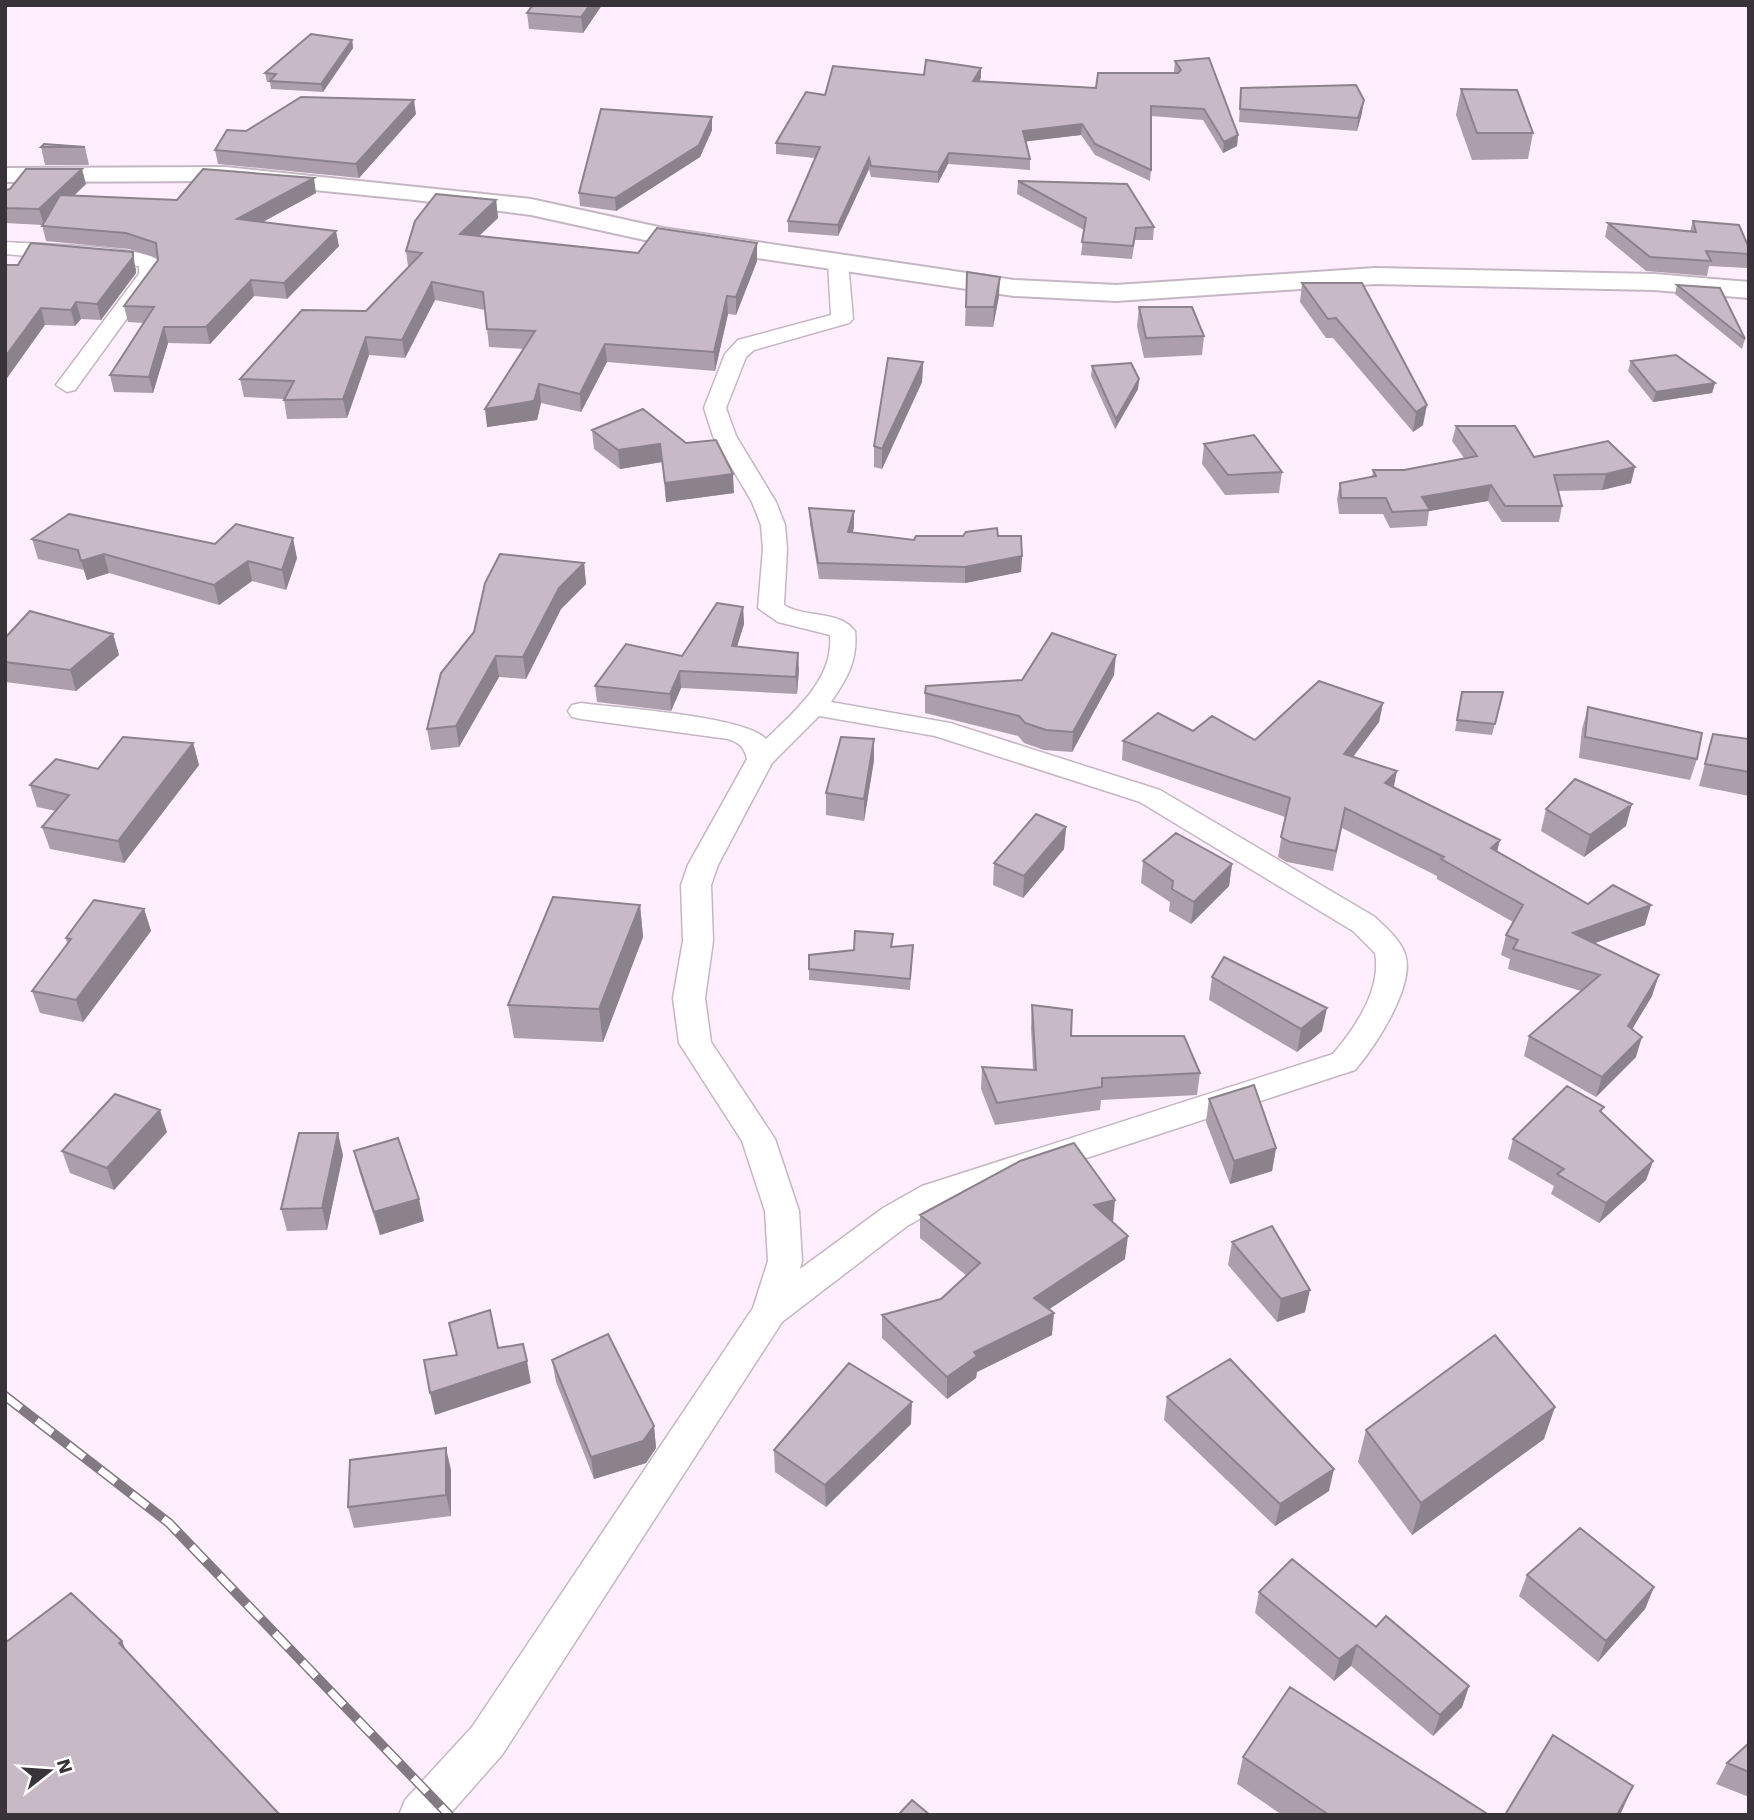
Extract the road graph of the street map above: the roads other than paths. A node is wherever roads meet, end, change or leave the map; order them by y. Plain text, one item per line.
1 (14, 180) edge
2 (5, 248) edge
3 (838, 262) junction
4 (1749, 289) edge
5 (67, 386) dead end
6 (814, 707) junction
7 (581, 711) dead end
8 (761, 759) junction
9 (769, 1312) junction
10 (420, 1815) edge

1 - 3 street
2 - 5 street
3 - 4 street
3 - 6 street
6 - 8 street
6 - 9 street
7 - 8 street
8 - 9 street
9 - 10 street

